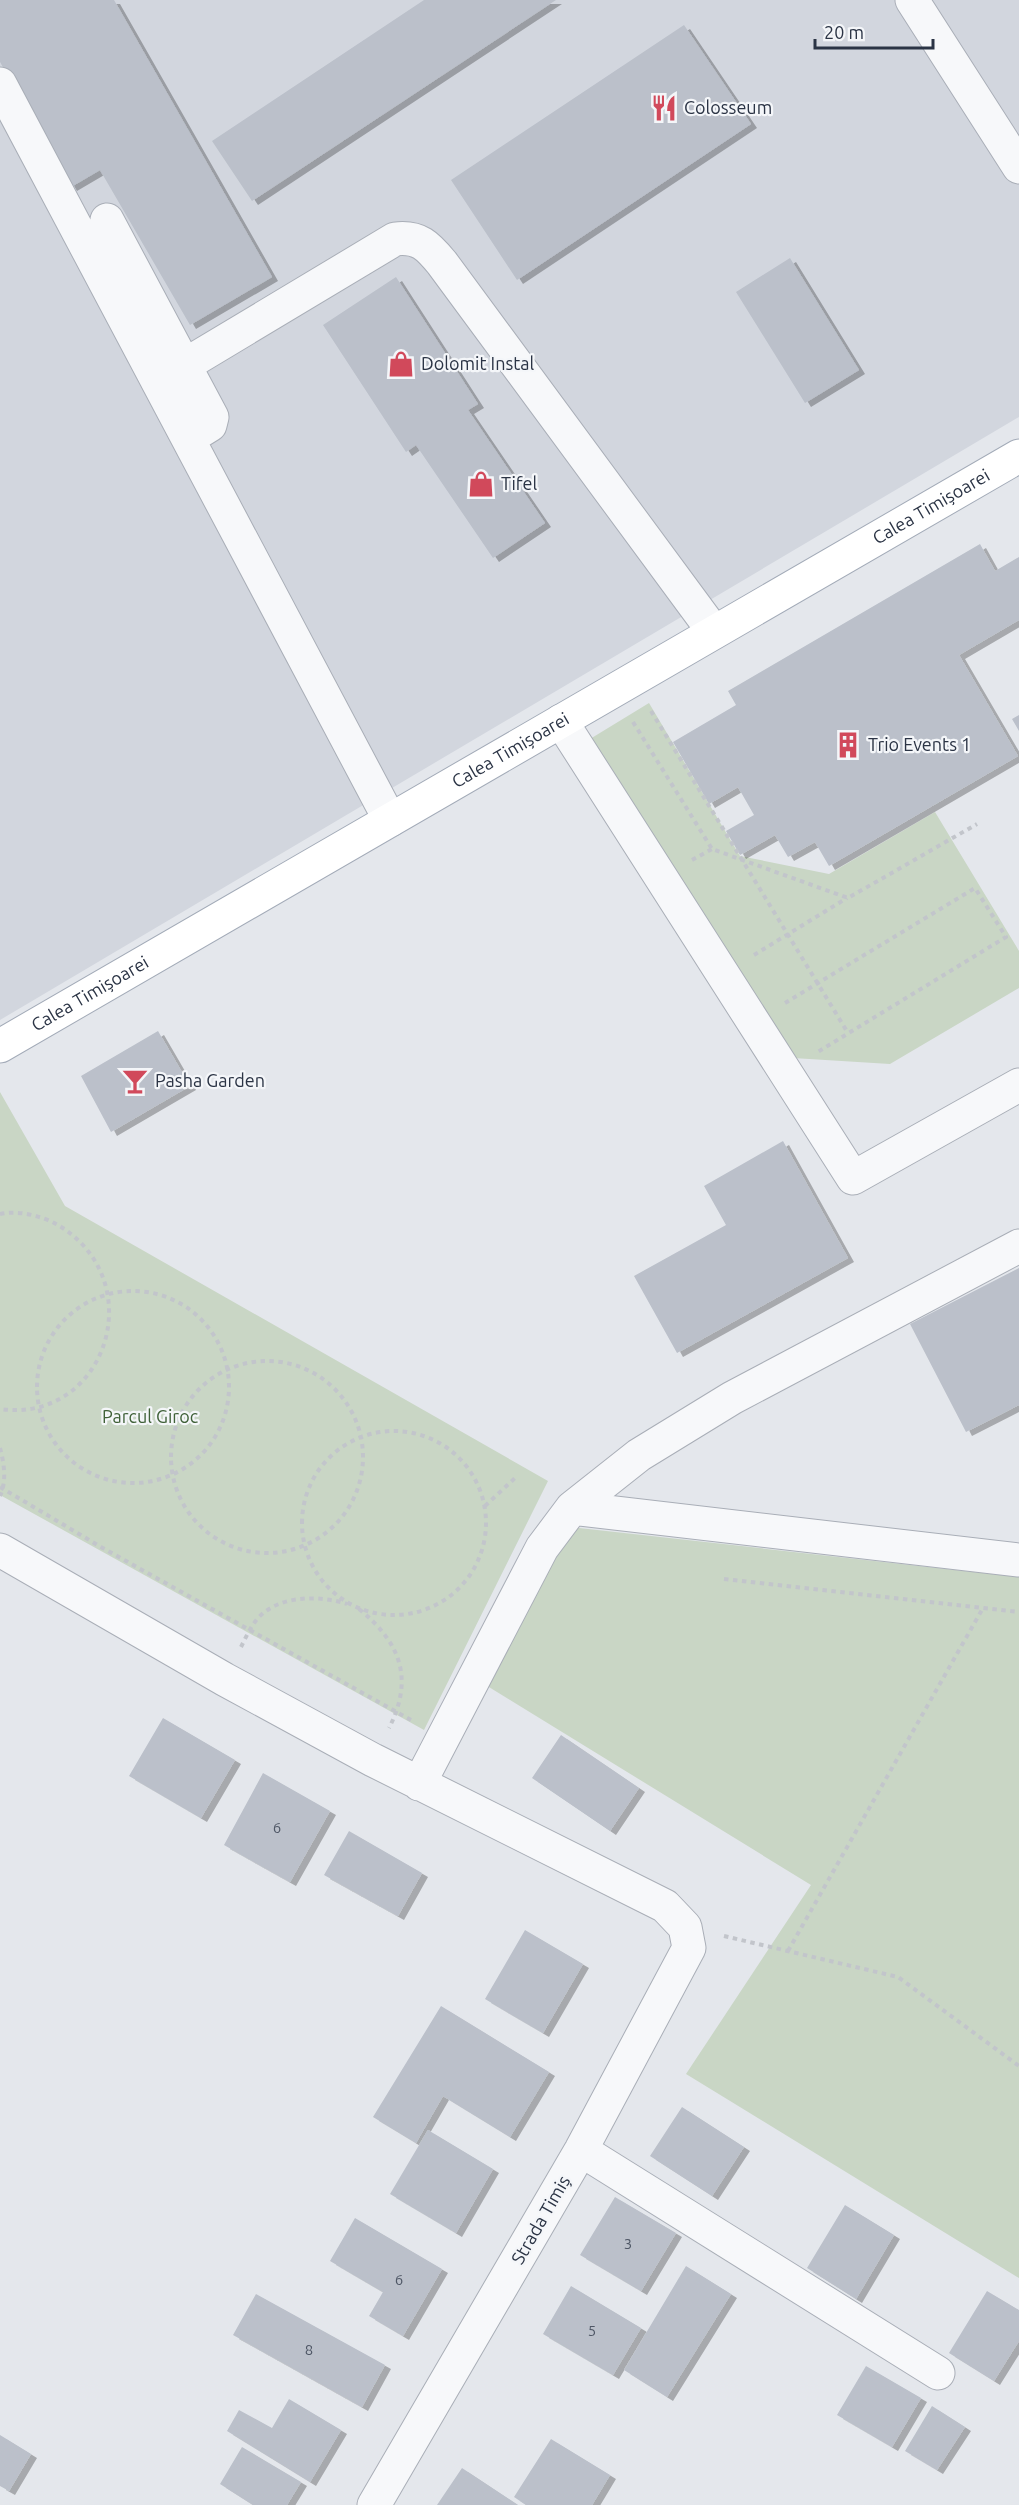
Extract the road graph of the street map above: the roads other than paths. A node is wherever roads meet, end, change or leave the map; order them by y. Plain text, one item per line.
1 (912, 0) edge
2 (0, 84) edge
3 (1019, 167) edge
4 (107, 220) dead end
5 (185, 365) junction
6 (189, 438) junction
7 (1019, 456) edge
8 (714, 632) junction
9 (561, 721) junction
10 (390, 820) junction
11 (0, 1046) edge
12 (1019, 1085) edge
13 (1019, 1246) edge
14 (572, 1508) junction
15 (0, 1550) edge
16 (1019, 1560) edge
17 (419, 1784) junction
18 (581, 2150) junction
19 (938, 2373) dead end
20 (374, 2505) edge

1 - 3 street
2 - 6 street
4 - 5 street
5 - 6 street
5 - 8 street
6 - 10 street
7 - 8 main road, Calea Timișoarei
8 - 9 main road, Calea Timișoarei
9 - 10 main road, Calea Timișoarei
9 - 12 street
10 - 11 main road, Calea Timișoarei
13 - 14 street
14 - 16 street
14 - 17 street
15 - 17 street
17 - 18 street, Strada Timiș
18 - 19 street
18 - 20 street, Strada Timiș

